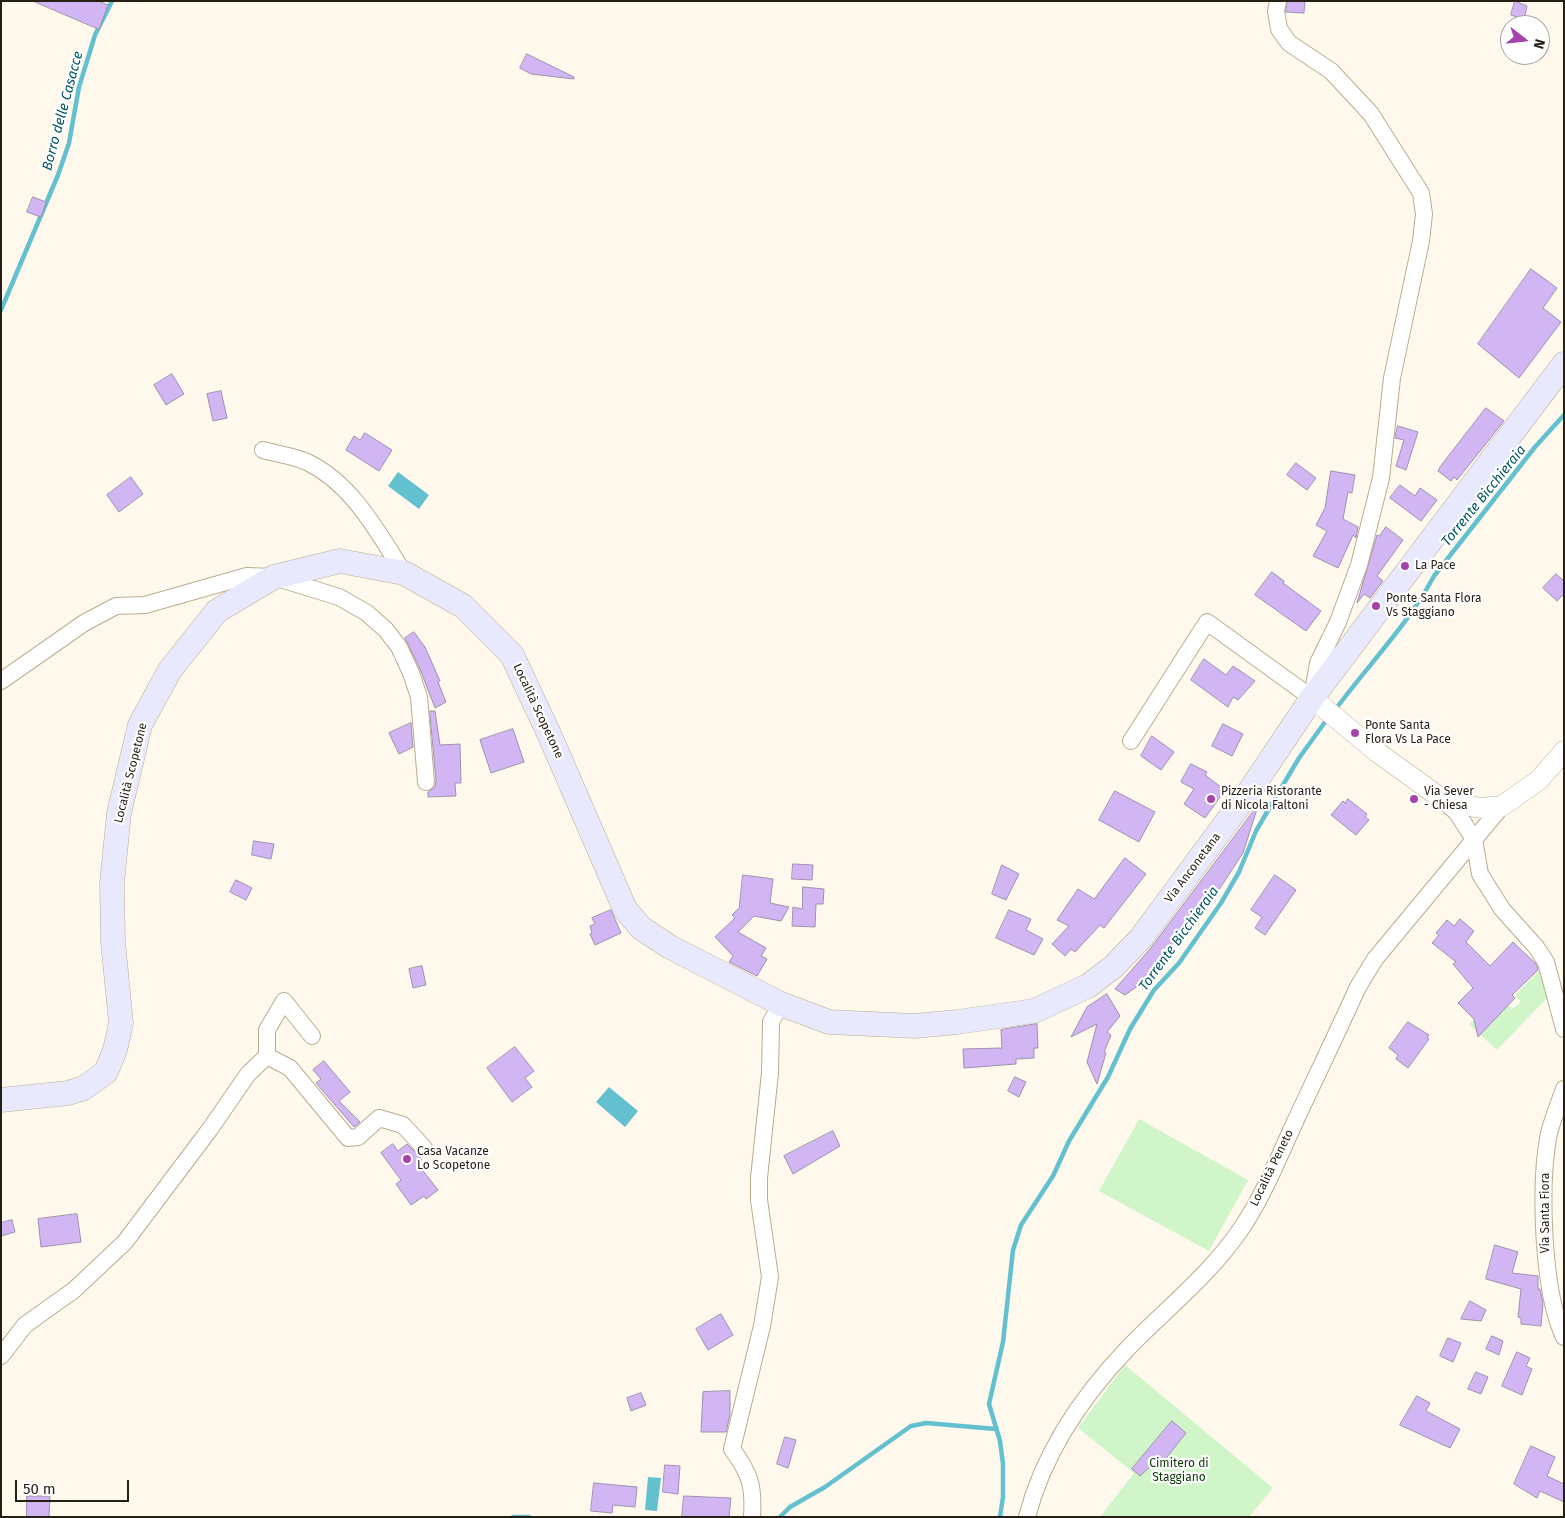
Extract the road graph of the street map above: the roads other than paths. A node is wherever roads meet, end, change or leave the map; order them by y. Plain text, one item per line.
1 (1278, 1) edge
2 (1564, 364) edge
3 (263, 450) dead end
4 (404, 573) junction
5 (274, 577) junction
6 (1, 681) edge
7 (1318, 703) junction
8 (1130, 741) dead end
9 (1564, 751) edge
10 (426, 782) dead end
11 (1442, 799) junction
12 (1502, 806) junction
13 (1474, 839) junction
14 (781, 1004) junction
15 (1564, 1029) edge
16 (312, 1036) dead end
17 (267, 1056) junction
18 (1564, 1089) edge
19 (1, 1100) edge
20 (424, 1148) dead end
21 (1564, 1337) edge
22 (1, 1356) edge
23 (752, 1517) edge
24 (1027, 1517) edge

1 - 7 street
2 - 7 main road, Via Anconetana
3 - 4 street
4 - 5 main road, Località Scopetone
4 - 14 main road, Località Scopetone
5 - 6 street
5 - 10 street
5 - 19 main road, Località Scopetone
7 - 8 street
7 - 11 street
7 - 14 main road, Via Anconetana
9 - 12 street
11 - 12 street
11 - 13 street
12 - 13 street, Località Peneto
13 - 15 street
13 - 24 street, Località Peneto
14 - 23 street
16 - 17 street
17 - 20 street
17 - 22 street
18 - 21 street, Via Santa Fiora

